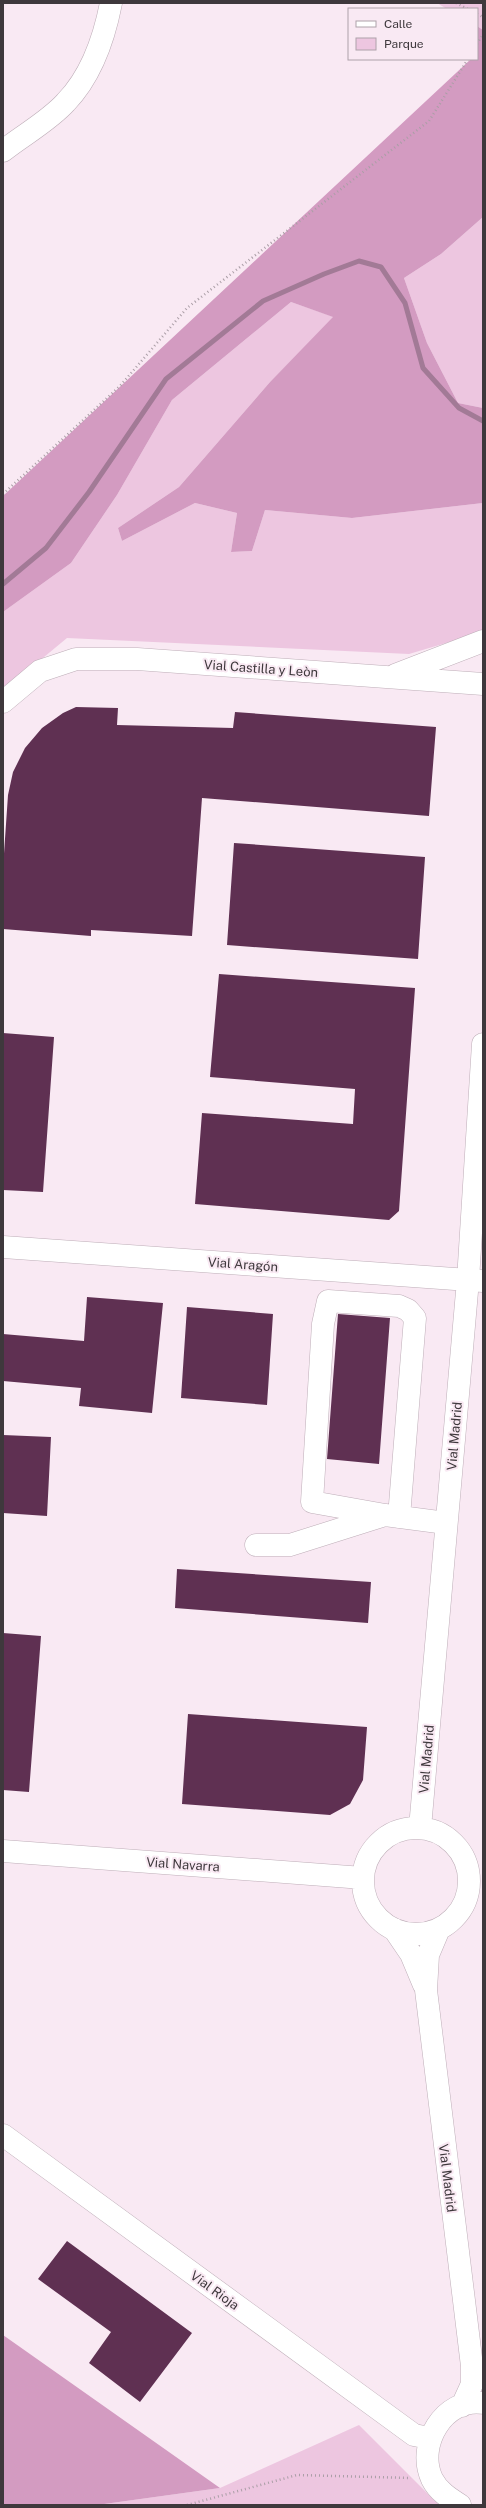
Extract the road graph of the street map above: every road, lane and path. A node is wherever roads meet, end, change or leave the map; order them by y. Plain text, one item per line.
1 (110, 3) edge
2 (456, 3) edge
3 (466, 8) edge
4 (467, 60) edge
5 (3, 151) edge
6 (3, 494) edge
7 (483, 641) edge
8 (385, 676) junction
9 (483, 684) edge
10 (3, 702) edge
11 (483, 1044) edge
12 (3, 1247) edge
13 (475, 1281) edge
14 (392, 1516) junction
15 (446, 1523) junction
16 (256, 1545) dead end
17 (420, 1828) junction
18 (3, 1851) edge
19 (475, 1867) edge
20 (363, 1878) junction
21 (475, 1901) edge
22 (394, 1929) junction
23 (439, 1929) junction
24 (426, 1990) junction
25 (3, 2135) edge
26 (472, 2366) junction
27 (483, 2391) edge
28 (473, 2404) edge
29 (429, 2438) junction
30 (432, 2479) junction
31 (187, 2505) edge
32 (460, 2505) edge

1 - 5 street
2 - 3 path
4 - 6 path
7 - 8 street
8 - 9 street, Vial Castilla y Leòn
8 - 10 street, Vial Castilla y Leòn
11 - 13 street, Vial Madrid
12 - 13 street, Vial Aragón
13 - 15 street, Vial Madrid
14 - 14 street
14 - 15 street
14 - 16 street
15 - 17 street, Vial Madrid
17 - 19 street
17 - 20 street
18 - 20 street, Vial Navarra
19 - 21 street
20 - 22 street
21 - 23 street
22 - 23 street
22 - 24 street, Vial Madrid
23 - 24 street, Vial Madrid
24 - 26 street, Vial Madrid
25 - 29 street, Vial Rioja
26 - 27 street, Vial Madrid
26 - 28 street, Vial Madrid
28 - 29 street
29 - 30 street
30 - 31 path
30 - 32 street

